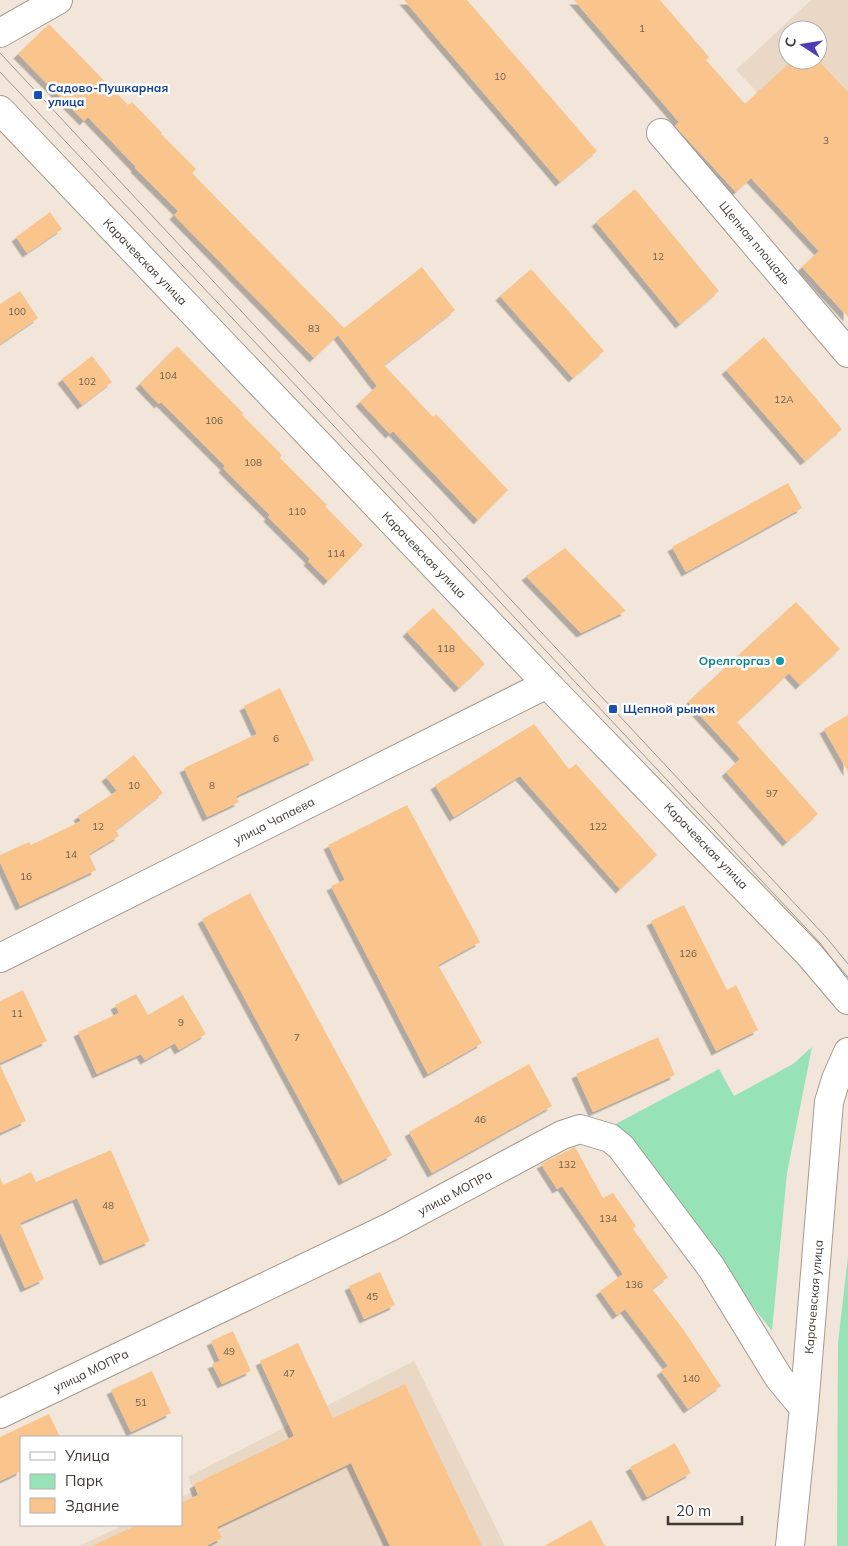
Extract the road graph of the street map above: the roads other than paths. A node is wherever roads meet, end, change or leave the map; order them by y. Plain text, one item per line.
1 (58, 0) edge
2 (0, 33) edge
3 (0, 110) edge
4 (661, 133) dead end
5 (848, 353) edge
6 (547, 684) junction
7 (0, 958) edge
8 (848, 1000) edge
9 (848, 1052) edge
10 (804, 1408) junction
11 (0, 1414) edge
12 (790, 1546) edge

1 - 2 street
3 - 6 street, Карачевская улица
4 - 5 street, Щепная площадь
6 - 7 street, улица Чапаева
6 - 8 street, Карачевская улица
9 - 10 street, Карачевская улица
10 - 11 street, улица МОПРа
10 - 12 street, Карачевская улица

